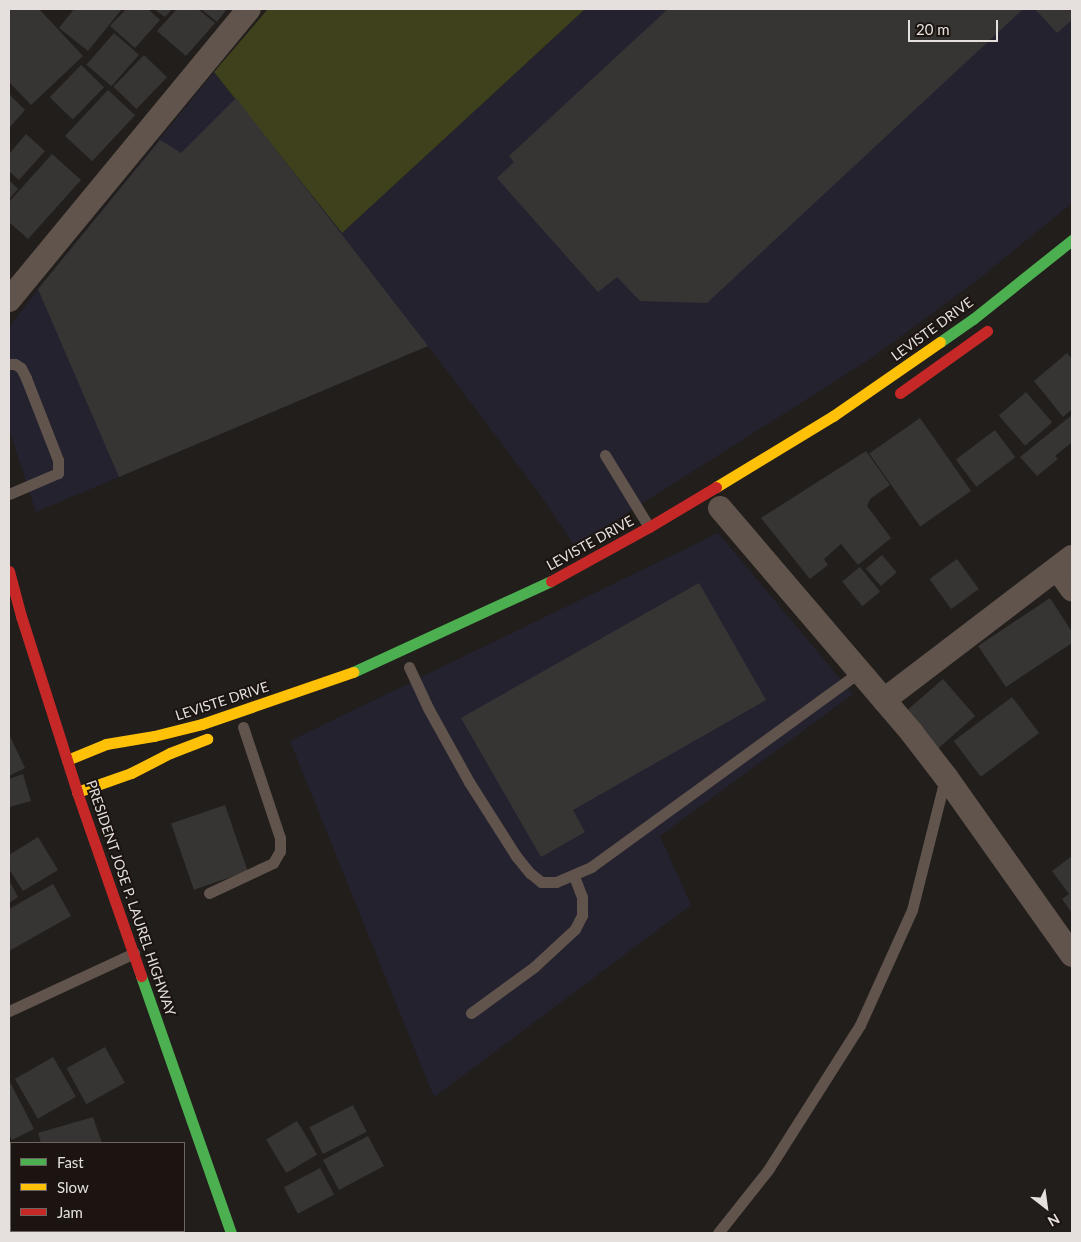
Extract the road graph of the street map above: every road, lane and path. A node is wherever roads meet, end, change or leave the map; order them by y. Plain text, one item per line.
1 (249, 9) edge
2 (1072, 240) edge
3 (9, 300) edge
4 (1000, 321) dead end
5 (9, 364) edge
6 (888, 401) dead end
7 (605, 455) dead end
8 (9, 494) edge
9 (720, 508) dead end
10 (649, 527) junction
11 (1065, 563) edge
12 (9, 571) edge
13 (1072, 590) edge
14 (409, 667) dead end
15 (859, 672) junction
16 (884, 700) junction
17 (243, 727) dead end
18 (215, 736) dead end
19 (67, 760) junction
20 (946, 777) junction
21 (77, 792) junction
22 (574, 876) junction
23 (209, 892) dead end
24 (134, 953) junction
25 (1072, 955) edge
26 (9, 1011) edge
27 (471, 1013) dead end
28 (231, 1233) edge
29 (718, 1233) edge

1 - 3 street
2 - 10 main road, LEVISTE DRIVE
4 - 6 main road
5 - 8 lane
7 - 10 lane
9 - 15 street
10 - 19 main road, LEVISTE DRIVE
11 - 13 street
11 - 16 street
12 - 19 main road, PRESIDENT JOSE P. LAUREL HIGHWAY
14 - 22 lane
15 - 16 street
15 - 22 lane
16 - 20 street
17 - 23 lane
18 - 21 main road
19 - 21 main road, PRESIDENT JOSE P. LAUREL HIGHWAY
20 - 25 street
20 - 29 lane
21 - 24 main road, PRESIDENT JOSE P. LAUREL HIGHWAY
22 - 27 lane
24 - 26 lane
24 - 28 main road, PRESIDENT JOSE P. LAUREL HIGHWAY

